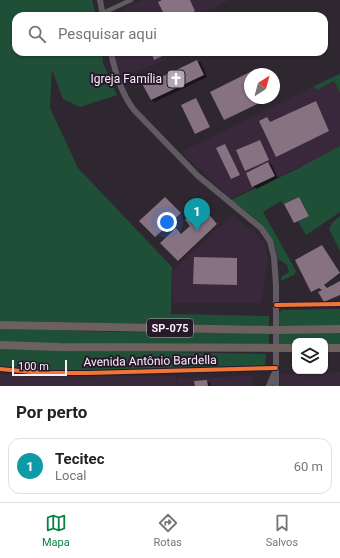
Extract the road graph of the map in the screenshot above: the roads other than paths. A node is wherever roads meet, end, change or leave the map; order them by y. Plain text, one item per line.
1 (100, 0) edge
2 (131, 0) edge
3 (102, 12) edge
4 (109, 12) edge
5 (112, 56) edge
6 (340, 304) edge
7 (276, 305) junction
8 (0, 325) edge
9 (340, 329) edge
10 (0, 345) edge
11 (292, 348) edge
12 (328, 348) edge
13 (340, 348) edge
14 (276, 366) junction
15 (0, 369) edge
16 (269, 386) edge
17 (276, 386) edge

1 - 3 main road
2 - 4 street
5 - 7 main road
6 - 7 street
7 - 14 main road
8 - 9 highway, SP-075
10 - 11 highway, SP-075
12 - 13 highway
14 - 15 street, Avenida Antônio Bardella
14 - 16 main road
14 - 17 main road

